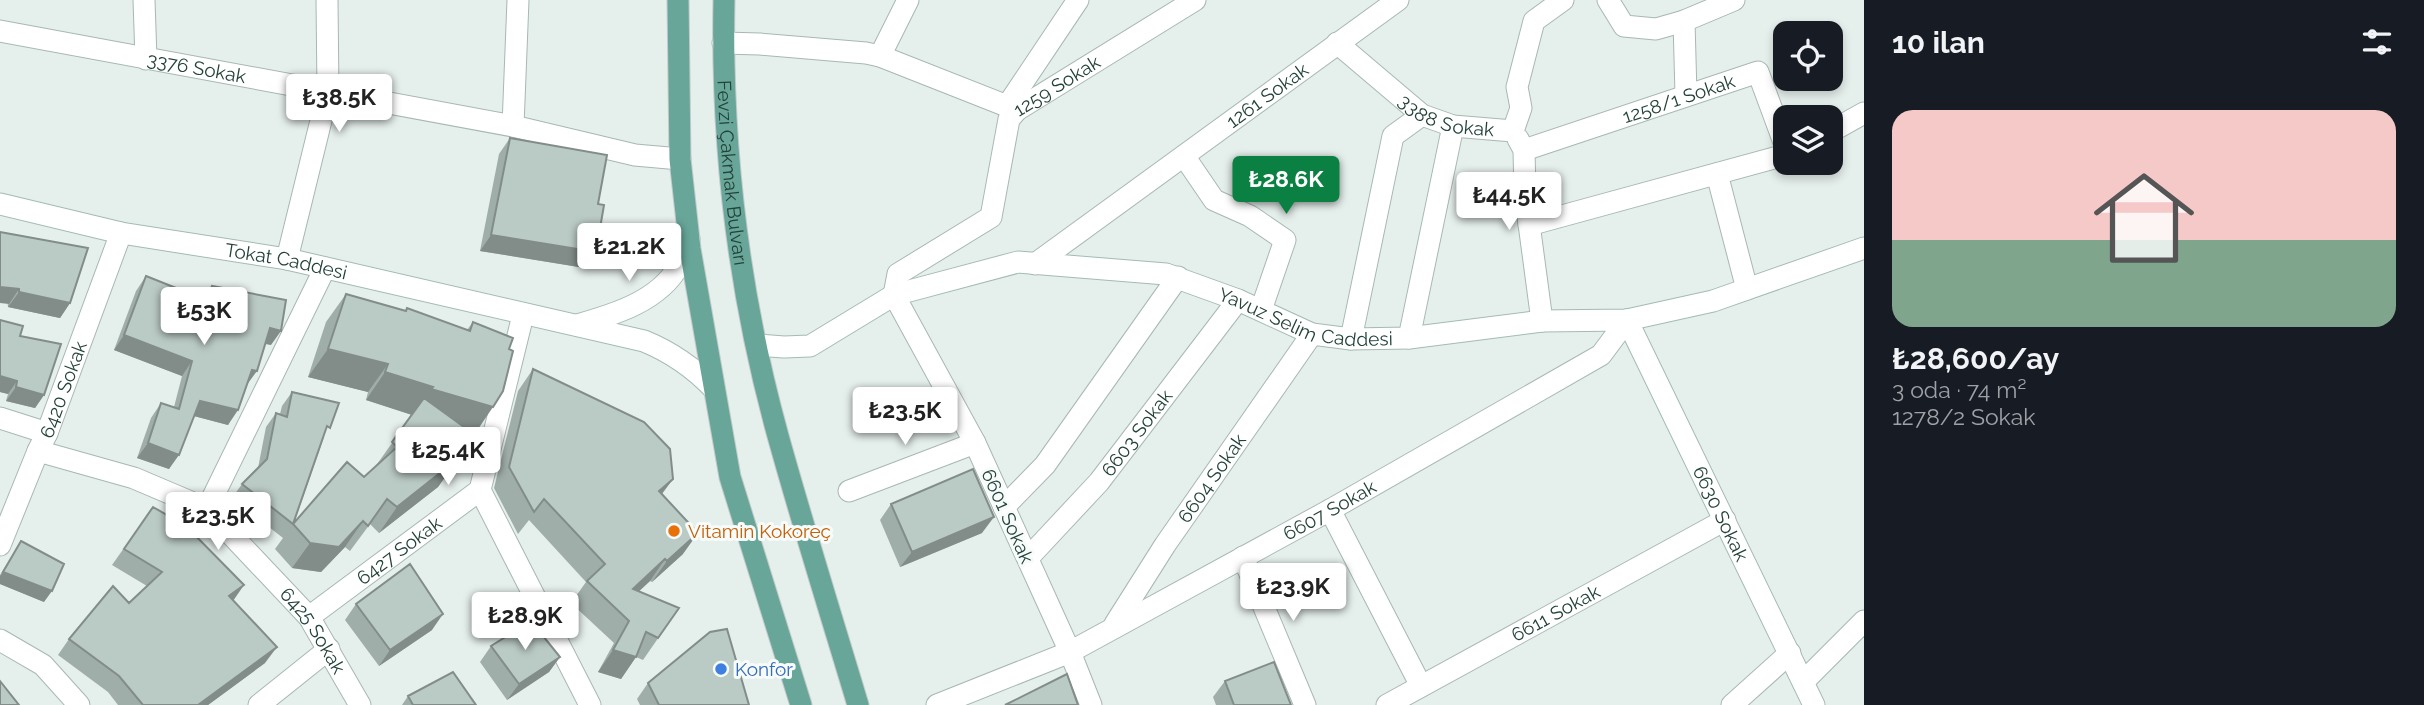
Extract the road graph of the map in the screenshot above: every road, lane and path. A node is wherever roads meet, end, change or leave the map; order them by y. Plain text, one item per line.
1 (144, 0) edge
2 (327, 0) edge
3 (518, 0) edge
4 (678, 0) edge
5 (724, 0) edge
6 (908, 0) edge
7 (1078, 0) edge
8 (1195, 0) edge
9 (1398, 0) edge
10 (1563, 0) edge
11 (1608, 0) edge
12 (1734, 0) edge
13 (1684, 21) junction
14 (0, 31) edge
15 (723, 43) junction
16 (1337, 43) junction
17 (880, 57) junction
18 (146, 59) junction
19 (328, 92) junction
20 (1686, 95) junction
21 (1012, 108) junction
22 (1773, 113) edge
23 (1864, 113) edge
24 (1422, 115) junction
25 (1843, 125) edge
26 (513, 126) junction
27 (1453, 126) junction
28 (1513, 131) junction
29 (1524, 150) junction
30 (1184, 156) junction
31 (1773, 158) edge
32 (680, 159) junction
33 (1717, 174) junction
34 (0, 204) edge
35 (1529, 225) junction
36 (121, 233) junction
37 (689, 239) junction
38 (1864, 248) edge
39 (287, 260) junction
40 (1035, 264) junction
41 (325, 268) junction
42 (1178, 277) junction
43 (1747, 289) junction
44 (894, 295) junction
45 (1238, 300) junction
46 (1261, 310) junction
47 (523, 315) junction
48 (1628, 320) junction
49 (1542, 321) junction
50 (571, 326) junction
51 (1312, 334) junction
52 (1409, 338) junction
53 (1351, 339) junction
54 (757, 345) junction
55 (714, 390) junction
56 (0, 418) edge
57 (42, 442) junction
58 (975, 443) junction
59 (480, 490) junction
60 (849, 491) dead end
61 (1004, 507) junction
62 (207, 509) junction
63 (1330, 510) junction
64 (1725, 520) junction
65 (0, 545) edge
66 (1243, 557) junction
67 (1028, 558) junction
68 (309, 617) junction
69 (1864, 621) edge
70 (1114, 626) junction
71 (0, 640) edge
72 (329, 649) junction
73 (1070, 652) junction
74 (1790, 653) junction
75 (1802, 682) junction
76 (1407, 698) edge
77 (79, 705) edge
78 (259, 705) edge
79 (360, 705) edge
80 (590, 705) edge
81 (801, 705) edge
82 (858, 705) edge
83 (937, 705) edge
84 (1091, 705) edge
85 (1305, 705) edge
86 (1732, 705) edge
87 (1814, 705) edge

1 - 18 street
2 - 19 street
3 - 26 street
4 - 32 main road
5 - 15 main road, Fevzi Çakmak Bulvarı
6 - 17 street
7 - 21 street
8 - 21 street, 1259 Sokak
9 - 16 street, 1261 Sokak
10 - 28 street, 3388 Sokak
11 - 13 street
12 - 13 street
13 - 20 street
14 - 18 street, 3376 Sokak
15 - 17 street
15 - 54 main road, Fevzi Çakmak Bulvarı
16 - 24 street, 3388 Sokak
16 - 30 street, 1261 Sokak
17 - 21 street
18 - 19 street, 3376 Sokak
19 - 26 street, 3376 Sokak
19 - 39 street
20 - 22 street, 1258/1 Sokak
20 - 29 street, 1258/1 Sokak
21 - 44 street, 1259 Sokak
23 - 25 street
24 - 27 street, 3388 Sokak
24 - 53 street
26 - 32 street, 3376 Sokak
27 - 28 street, 3388 Sokak
27 - 52 street
28 - 29 street
29 - 35 street
30 - 40 street, 1261 Sokak
30 - 46 street
31 - 33 street
32 - 37 main road
33 - 35 street
33 - 43 street
34 - 36 street, Tokat Caddesi
35 - 49 street
36 - 39 street, Tokat Caddesi
36 - 57 street, 6420 Sokak
37 - 50 street
37 - 55 main road
38 - 43 street, Yavuz Selim Caddesi
39 - 41 street, Tokat Caddesi
40 - 42 street, Yavuz Selim Caddesi
40 - 44 street, Yavuz Selim Caddesi
41 - 47 street, Tokat Caddesi
41 - 62 street
42 - 45 street, Yavuz Selim Caddesi
42 - 61 street
43 - 48 street, Yavuz Selim Caddesi
44 - 54 street, Yavuz Selim Caddesi
44 - 58 street, 6601 Sokak
45 - 46 street, Yavuz Selim Caddesi
45 - 67 street, 6603 Sokak
46 - 51 street, Yavuz Selim Caddesi
47 - 50 street, Tokat Caddesi
47 - 59 street
48 - 49 street, Yavuz Selim Caddesi
48 - 63 street, 6607 Sokak
48 - 64 street, 6630 Sokak
49 - 52 street, Yavuz Selim Caddesi
50 - 55 street, Tokat Caddesi
51 - 53 street, Yavuz Selim Caddesi
51 - 70 street, 6604 Sokak
52 - 53 street, Yavuz Selim Caddesi
54 - 82 main road, Fevzi Çakmak Bulvarı
55 - 81 main road
56 - 57 street, 6425 Sokak
57 - 62 street, 6425 Sokak
57 - 65 street, 6420 Sokak
58 - 60 street
58 - 61 street, 6601 Sokak
59 - 68 street, 6427 Sokak
59 - 80 street
61 - 67 street, 6601 Sokak
62 - 68 street, 6425 Sokak
63 - 66 street, 6607 Sokak
63 - 76 street
64 - 74 street, 6630 Sokak
64 - 76 street, 6611 Sokak
66 - 70 street, 6607 Sokak
66 - 85 street
67 - 73 street, 6601 Sokak
68 - 72 street, 6425 Sokak
69 - 75 street
70 - 73 street, 6607 Sokak
71 - 77 street
72 - 78 street
72 - 79 street, 6425 Sokak
73 - 83 street, 6607 Sokak
73 - 84 street, 6601 Sokak
74 - 75 street, 6630 Sokak
74 - 86 street
75 - 87 street, 6630 Sokak

